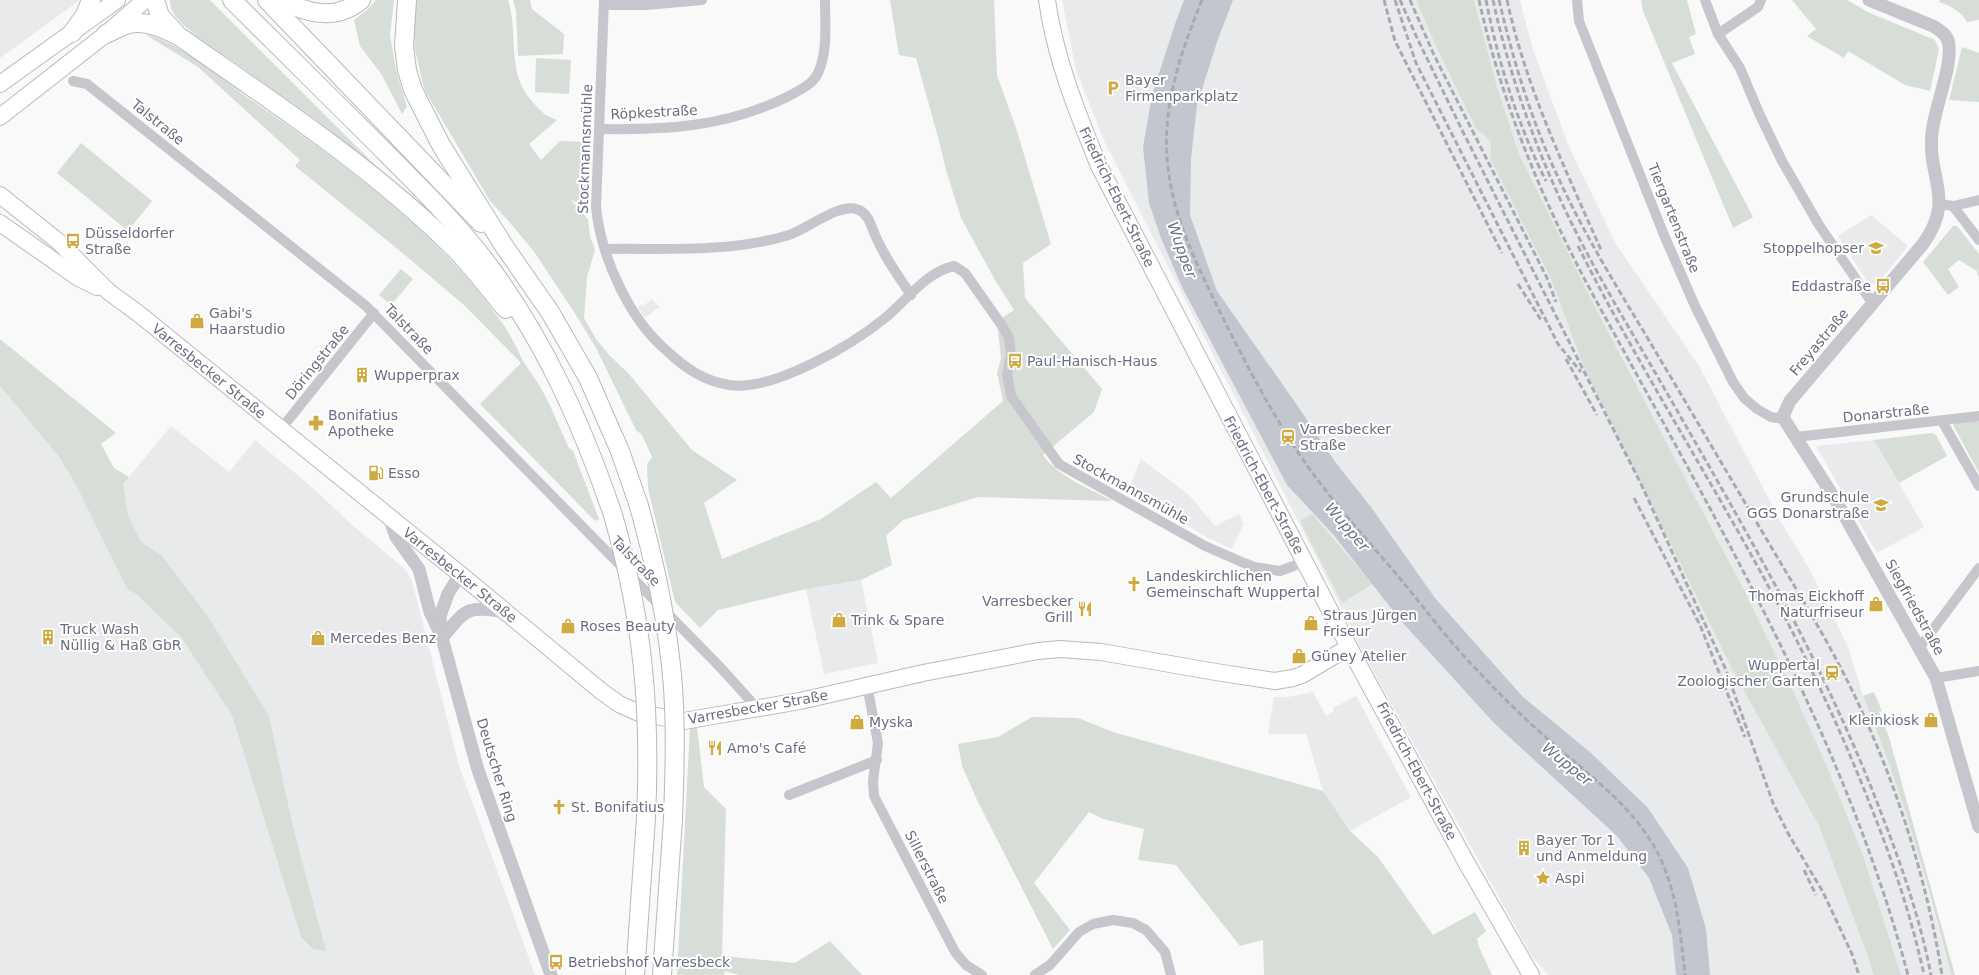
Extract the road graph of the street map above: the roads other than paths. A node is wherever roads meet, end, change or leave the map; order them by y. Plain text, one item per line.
1 (91, 0) edge
2 (117, 0) edge
3 (145, 0) edge
4 (154, 0) edge
5 (232, 0) edge
6 (267, 0) edge
7 (284, 0) edge
8 (361, 0) edge
9 (407, 0) edge
10 (702, 0) edge
11 (825, 0) edge
12 (1047, 0) edge
13 (1577, 0) edge
14 (1705, 0) edge
15 (1761, 0) edge
16 (1869, 0) edge
17 (604, 2) edge
18 (72, 33) junction
19 (106, 34) junction
20 (1718, 34) junction
21 (180, 37) junction
22 (73, 81) dead end
23 (0, 84) edge
24 (0, 117) edge
25 (600, 129) junction
26 (0, 195) edge
27 (1979, 200) edge
28 (1940, 204) junction
29 (1953, 206) junction
30 (0, 223) edge
31 (1979, 240) edge
32 (504, 246) junction
33 (605, 249) junction
34 (109, 292) junction
35 (911, 295) junction
36 (1873, 304) junction
37 (374, 313) junction
38 (1979, 416) edge
39 (1784, 419) junction
40 (1942, 421) junction
41 (581, 428) junction
42 (281, 429) junction
43 (1796, 437) junction
44 (1979, 486) edge
45 (390, 517) junction
46 (1304, 562) junction
47 (1979, 568) edge
48 (460, 574) junction
49 (506, 612) junction
50 (442, 638) junction
51 (1349, 647) junction
52 (1920, 647) junction
53 (1979, 671) edge
54 (1936, 678) junction
55 (868, 686) junction
56 (757, 708) junction
57 (877, 760) junction
58 (789, 794) dead end
59 (1979, 827) edge
60 (550, 975) edge
61 (635, 975) edge
62 (662, 975) edge
63 (982, 975) edge
64 (1035, 975) edge
65 (1171, 975) edge
66 (1531, 975) edge

1 - 18 highway
2 - 18 main road
3 - 19 main road
4 - 21 highway
5 - 41 highway
6 - 32 highway
7 - 8 highway
9 - 32 highway
10 - 17 street
11 - 25 street, Röpkestraße
12 - 46 main road, Friedrich-Ebert-Straße
13 - 39 street, Tiergartenstraße
14 - 20 street
15 - 20 street
16 - 28 street
17 - 25 street, Stockmannsmühle
18 - 23 main road
19 - 21 highway
19 - 24 main road
20 - 36 street
21 - 41 highway
22 - 37 street, Talstraße
25 - 33 street, Stockmannsmühle
26 - 34 main road, Varresbecker Straße
27 - 29 street
28 - 29 street
28 - 36 street, Freyastraße
29 - 31 street
30 - 34 main road, Varresbecker Straße
32 - 62 highway, bridge
33 - 35 street
33 - 35 street, Stockmannsmühle
34 - 42 main road, Varresbecker Straße
35 - 46 street, Stockmannsmühle
36 - 39 street, Freyastraße
37 - 42 street, Döringstraße
37 - 56 street, Talstraße
38 - 40 street, Donarstraße
39 - 43 street, Siegfriedstraße
40 - 43 street, Donarstraße
40 - 44 street
41 - 61 highway, bridge
42 - 45 main road, Varresbecker Straße
43 - 52 street, Siegfriedstraße
45 - 48 main road, Varresbecker Straße
45 - 50 street
46 - 51 main road, Friedrich-Ebert-Straße
47 - 52 street
48 - 49 main road, Varresbecker Straße
48 - 50 street, Deutscher Ring
49 - 50 street
49 - 56 main road, Varresbecker Straße
50 - 60 street, Deutscher Ring
51 - 55 main road, Varresbecker Straße
51 - 66 main road, Friedrich-Ebert-Straße
52 - 54 street, Siegfriedstraße
53 - 54 street
54 - 59 street, Siegfriedstraße
55 - 56 main road, Varresbecker Straße
55 - 57 street, Sillerstraße
57 - 58 street
57 - 63 street, Sillerstraße
64 - 65 street

